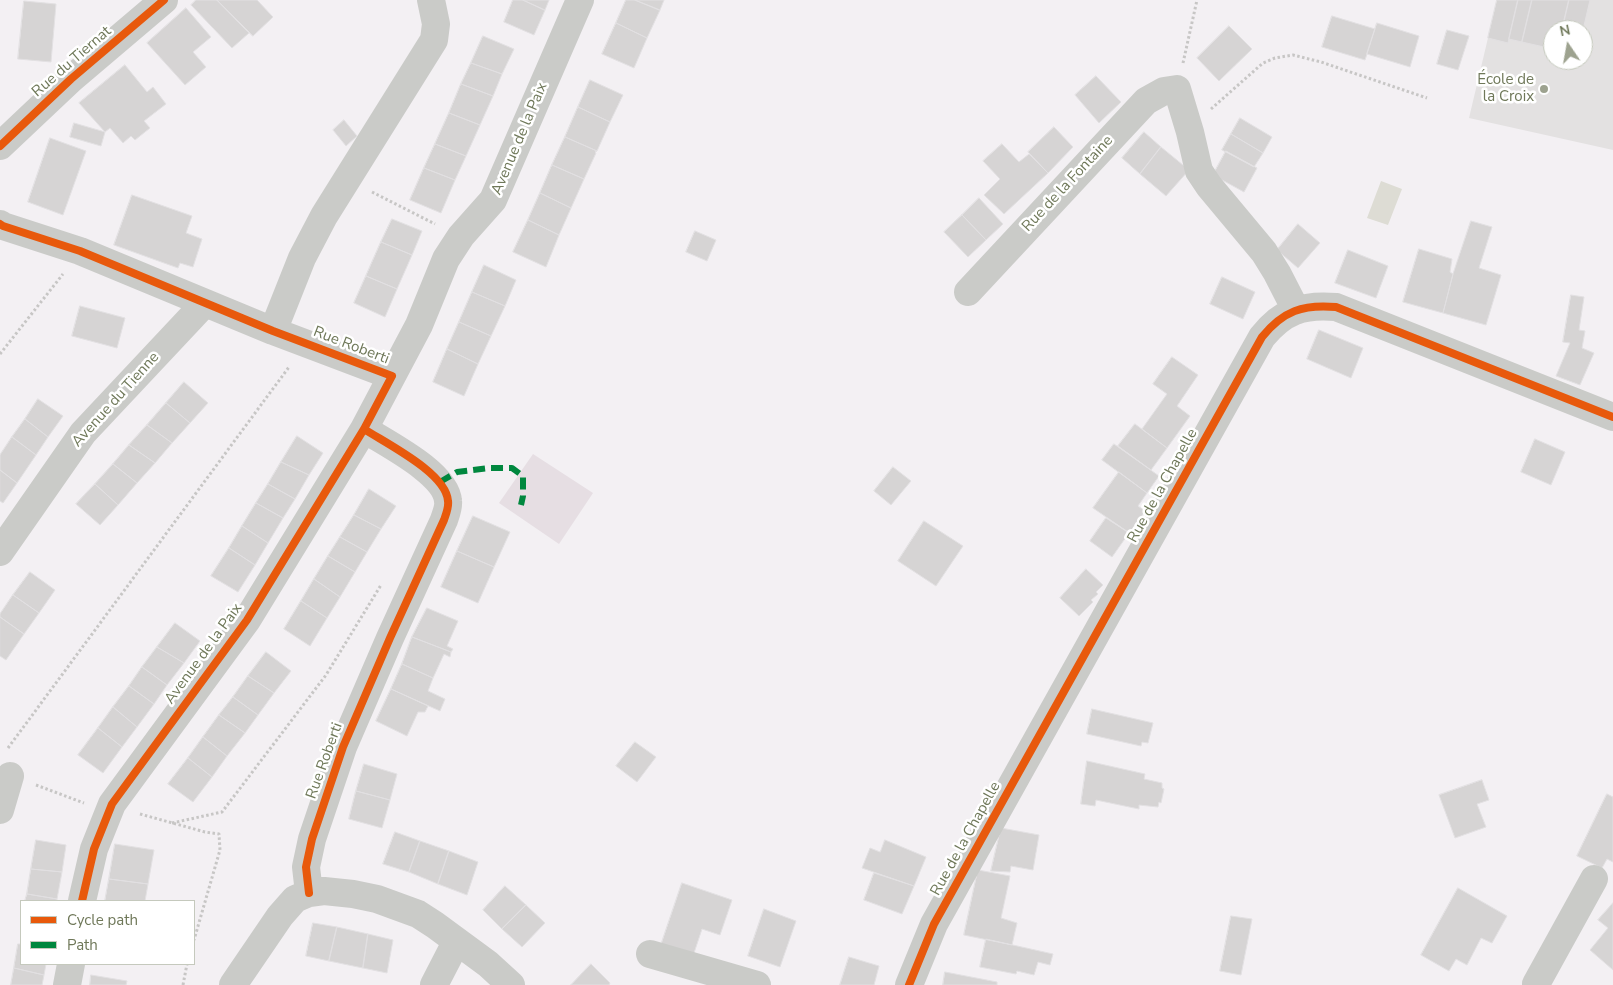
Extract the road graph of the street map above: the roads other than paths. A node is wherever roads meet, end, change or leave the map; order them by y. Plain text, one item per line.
1 (164, 0) edge
2 (431, 0) edge
3 (580, 0) edge
4 (0, 146) edge
5 (0, 224) edge
6 (968, 292) dead end
7 (205, 303) junction
8 (1296, 310) junction
9 (273, 331) junction
10 (392, 376) junction
11 (1613, 417) edge
12 (364, 429) junction
13 (0, 552) edge
14 (8, 763) road end
15 (0, 810) edge
16 (1594, 880) dead end
17 (309, 893) junction
18 (82, 900) edge
19 (458, 943) junction
20 (650, 954) dead end
21 (71, 965) edge
22 (67, 985) edge
23 (233, 985) edge
24 (434, 985) edge
25 (511, 985) edge
26 (757, 985) edge
27 (909, 985) edge
28 (1531, 985) edge

1 - 4 street, Rue du Tiernat
2 - 9 street
3 - 10 street, Avenue de la Paix
5 - 7 street, Rue Roberti
6 - 8 street, Rue de la Fontaine
7 - 9 street, Rue Roberti
7 - 13 street, Avenue du Tienne
8 - 11 street, Rue de la Chapelle
8 - 27 street, Rue de la Chapelle
9 - 10 street, Rue Roberti
10 - 12 street, Rue Roberti
12 - 17 street, Rue Roberti
12 - 18 street, Avenue de la Paix
14 - 15 street
16 - 28 street
17 - 19 street
17 - 23 street
19 - 24 street
19 - 25 street
20 - 26 street
21 - 22 street

